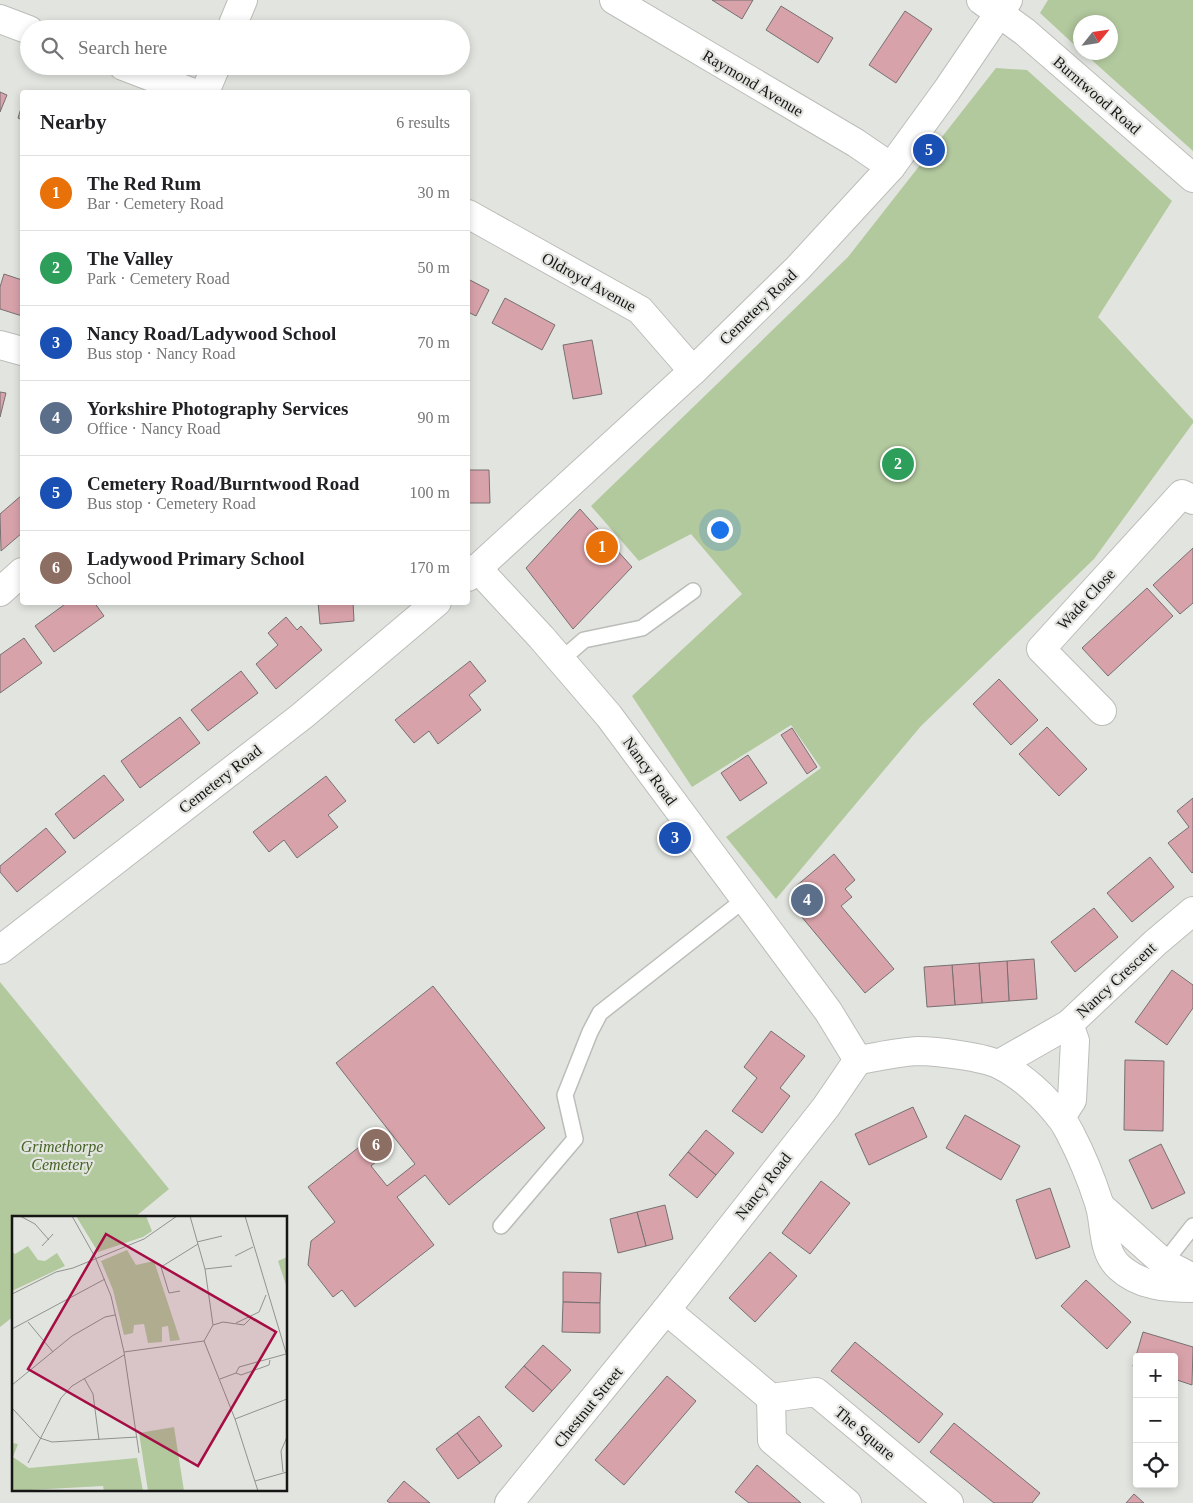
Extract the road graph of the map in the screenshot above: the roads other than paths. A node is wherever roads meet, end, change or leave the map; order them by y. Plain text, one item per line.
1 (243, 0) edge
2 (614, 0) edge
3 (996, 5) edge
4 (0, 19) edge
5 (235, 20) edge
6 (20, 27) edge
7 (146, 75) edge
8 (212, 75) edge
9 (185, 90) edge
10 (205, 90) edge
11 (891, 167) junction
12 (1193, 178) edge
13 (470, 215) edge
14 (0, 345) edge
15 (20, 350) edge
16 (693, 371) junction
17 (1193, 500) edge
18 (472, 572) edge
19 (20, 574) edge
20 (693, 591) dead end
21 (0, 592) edge
22 (433, 605) edge
23 (561, 660) junction
24 (1102, 711) dead end
25 (745, 900) junction
26 (1193, 911) edge
27 (0, 950) edge
28 (1069, 1024) junction
29 (858, 1060) junction
30 (999, 1064) junction
31 (1061, 1117) junction
32 (501, 1226) dead end
33 (1193, 1226) edge
34 (1156, 1273) junction
35 (1193, 1278) edge
36 (1193, 1288) edge
37 (666, 1310) junction
38 (771, 1398) junction
39 (509, 1503) edge
40 (847, 1503) edge
41 (949, 1503) edge

1 - 5 street
2 - 11 street, Raymond Avenue
3 - 11 street, Cemetery Road
3 - 12 street, Burntwood Road
4 - 6 street
7 - 9 street
8 - 10 street
11 - 16 street, Cemetery Road
13 - 16 street, Oldroyd Avenue
14 - 15 street
16 - 18 street, Cemetery Road
17 - 24 street, Wade Close
18 - 23 street, Nancy Road
19 - 21 street
20 - 23 lane
22 - 27 street, Cemetery Road
23 - 25 street, Nancy Road
25 - 29 street, Nancy Road
25 - 32 lane
26 - 28 street, Nancy Crescent
28 - 30 street
28 - 31 street, Nancy Crescent
29 - 30 street
29 - 37 street, Nancy Road
30 - 31 street
31 - 34 street
33 - 34 lane
34 - 35 street
34 - 36 street
37 - 38 street
37 - 39 street, Chestnut Street
38 - 40 street
38 - 41 street, The Square

